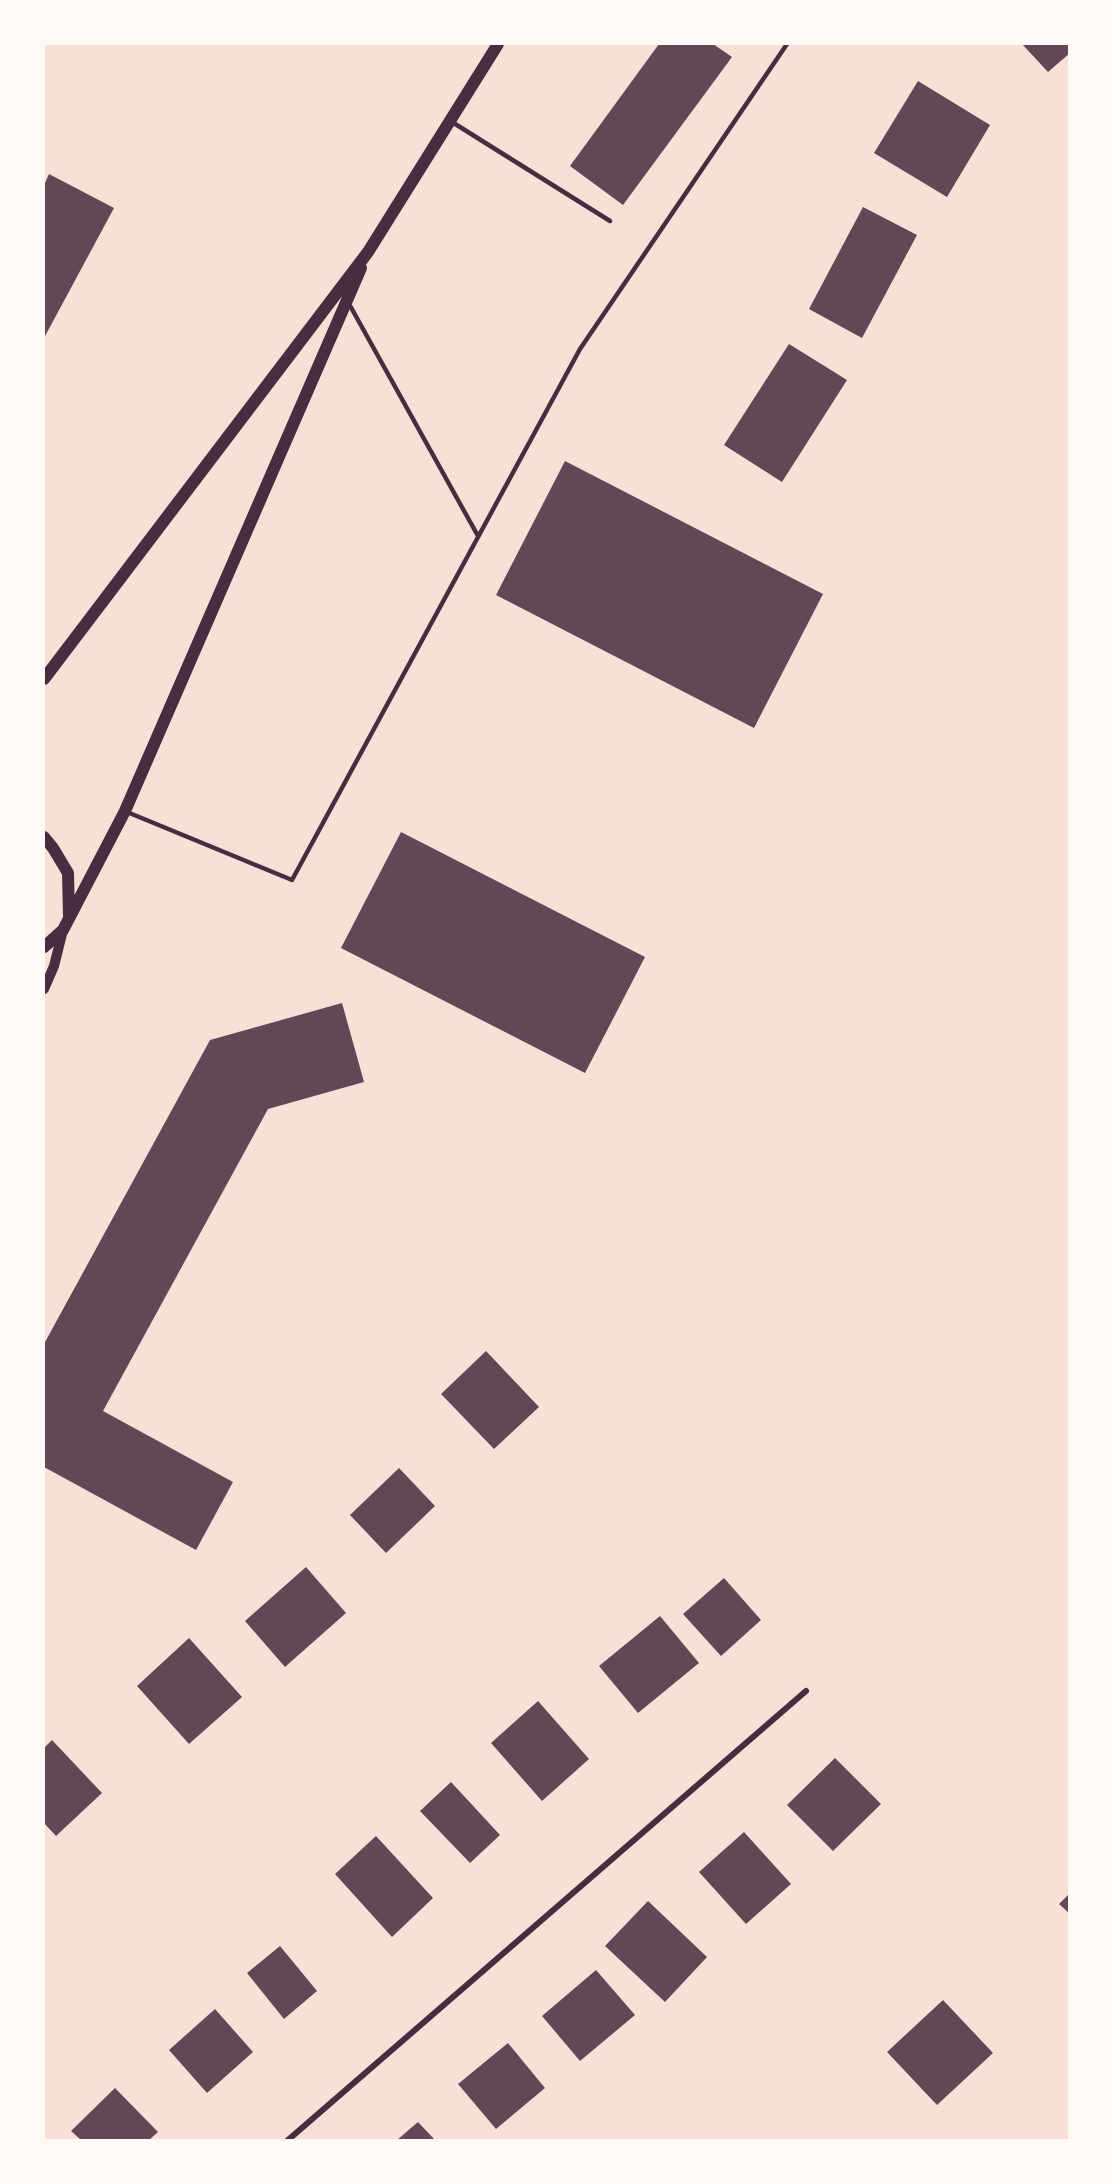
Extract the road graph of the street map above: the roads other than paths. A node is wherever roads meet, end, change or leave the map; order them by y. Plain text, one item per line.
1 (498, 44) edge
2 (787, 44) edge
3 (449, 120) junction
4 (610, 221) dead end
5 (369, 252) junction
6 (347, 301) junction
7 (478, 536) junction
8 (44, 679) edge
9 (125, 811) junction
10 (44, 837) edge
11 (69, 918) junction
12 (63, 930) junction
13 (44, 947) edge
14 (44, 988) edge
15 (806, 1691) dead end
16 (288, 2140) edge

1 - 3 main road
2 - 7 lane
3 - 4 lane
3 - 5 main road
5 - 6 main road
5 - 8 main road
6 - 7 lane
6 - 9 main road
7 - 9 lane
9 - 11 main road
10 - 11 main road
11 - 12 main road
12 - 13 main road
12 - 14 street
15 - 16 street

